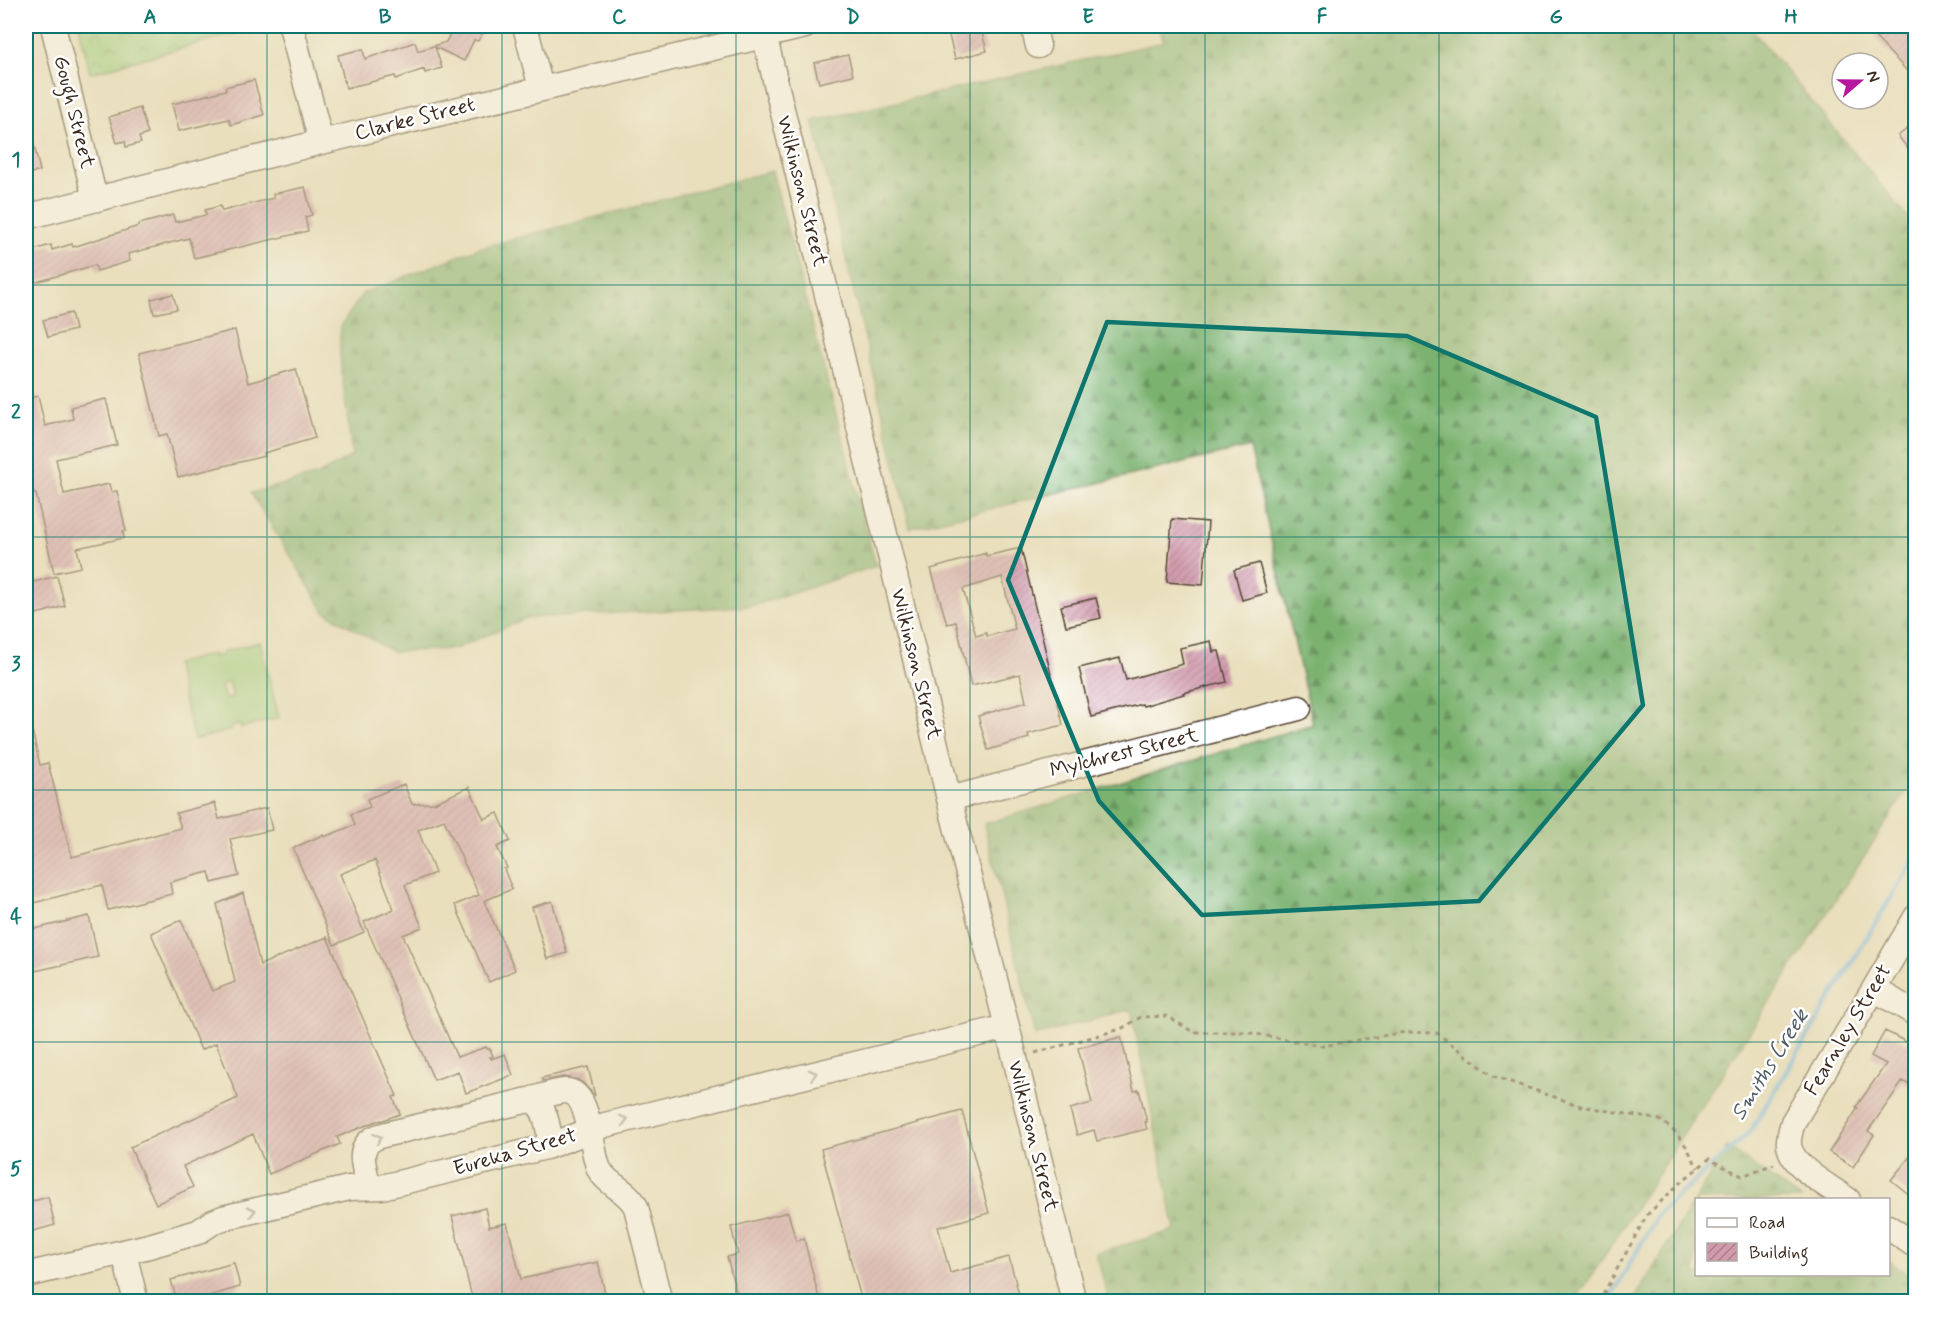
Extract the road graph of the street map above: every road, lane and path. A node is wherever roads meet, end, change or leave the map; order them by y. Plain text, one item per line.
1 (53, 26) edge
2 (291, 26) edge
3 (525, 26) edge
4 (805, 26) edge
5 (763, 30) edge
6 (541, 88) junction
7 (321, 142) junction
8 (95, 199) junction
9 (26, 217) edge
10 (1299, 708) dead end
11 (949, 799) junction
12 (1916, 917) edge
13 (1874, 989) junction
14 (1916, 1014) edge
15 (1007, 1027) junction
16 (1015, 1059) junction
17 (529, 1100) junction
18 (589, 1130) junction
19 (551, 1145) junction
20 (1791, 1152) junction
21 (1698, 1167) junction
22 (369, 1187) junction
23 (1845, 1198) edge
24 (1890, 1228) edge
25 (1916, 1246) edge
26 (124, 1253) junction
27 (26, 1275) edge
28 (136, 1302) edge
29 (660, 1302) edge
30 (1074, 1302) edge
31 (1599, 1302) edge

1 - 8 street, Gough Street
2 - 7 street
3 - 6 street
4 - 5 street, Clarke Street
5 - 6 street, Clarke Street
5 - 11 street, Wilkinson Street
6 - 7 street, Clarke Street
7 - 8 street, Clarke Street
8 - 9 street, Clarke Street
10 - 11 street, Mylchrest Street
11 - 15 street, Wilkinson Street
12 - 13 street, Fearnley Street
13 - 14 street
13 - 20 street, Fearnley Street
15 - 16 street, Wilkinson Street
18 -> 15 street, Eureka Street
16 - 21 path
16 - 30 street, Wilkinson Street
17 - 18 street
17 - 19 street
22 -> 17 street
18 - 19 street, Eureka Street
18 - 29 street
19 - 22 street, Eureka Street
20 - 21 path
20 - 23 street
21 - 31 path
26 -> 22 street, Eureka Street
24 - 25 street
26 - 27 street, Eureka Street
26 - 28 street

